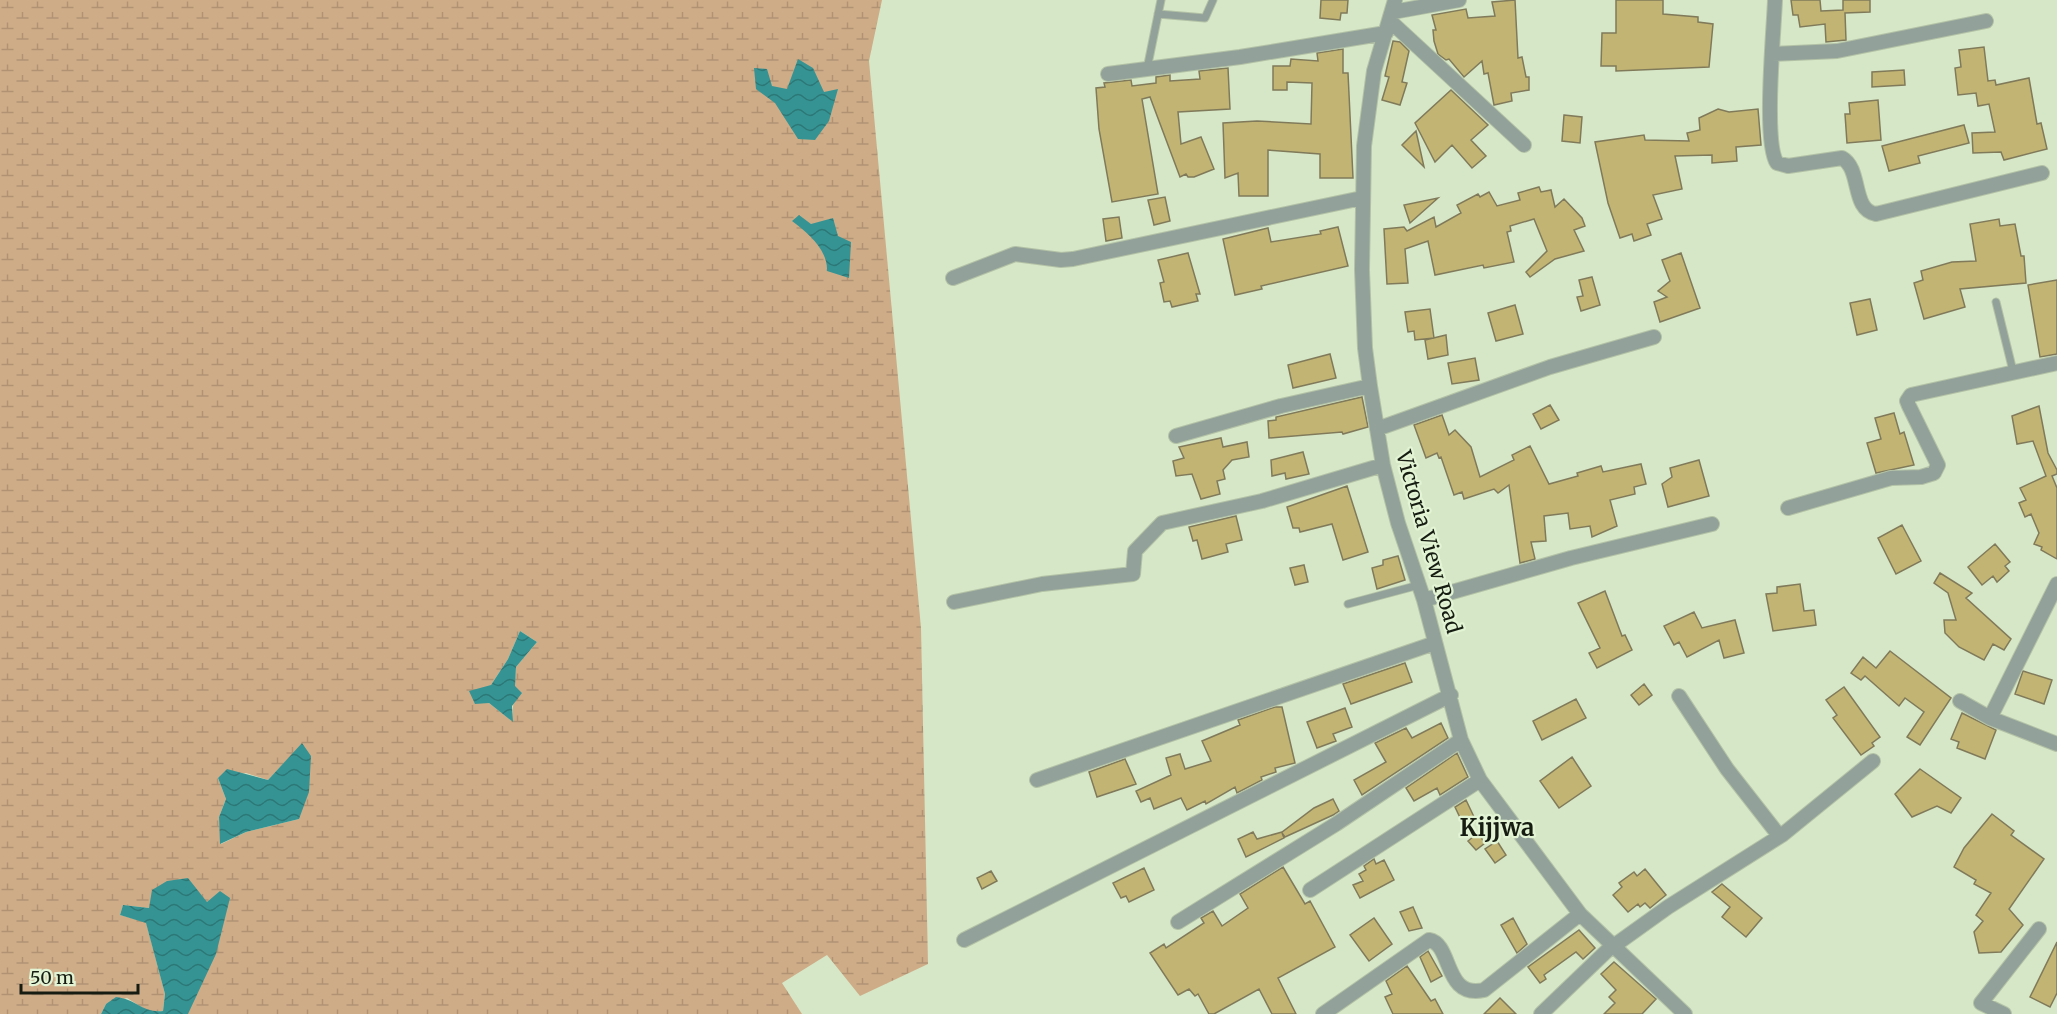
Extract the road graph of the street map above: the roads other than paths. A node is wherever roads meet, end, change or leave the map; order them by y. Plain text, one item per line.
1 (1161, 0) edge
2 (1213, 0) edge
3 (1459, 0) edge
4 (1775, 0) edge
5 (1158, 14) junction
6 (1391, 16) edge
7 (1986, 21) dead end
8 (1772, 54) junction
9 (1147, 69) junction
10 (1108, 74) dead end
11 (1524, 145) dead end
12 (2042, 173) dead end
13 (1362, 198) junction
14 (953, 278) dead end
15 (1996, 302) dead end
16 (1654, 337) dead end
17 (2057, 363) edge
18 (2014, 375) junction
19 (1370, 386) junction
20 (1377, 429) junction
21 (1176, 436) dead end
22 (1383, 465) junction
23 (1788, 508) dead end
24 (1712, 524) dead end
25 (2057, 584) edge
26 (1419, 585) junction
27 (1424, 600) junction
28 (954, 602) dead end
29 (1347, 604) dead end
30 (1435, 643) junction
31 (1451, 695) junction
32 (1679, 696) dead end
33 (1960, 701) dead end
34 (1990, 718) junction
35 (1461, 740) junction
36 (2057, 744) edge
37 (1873, 761) dead end
38 (1037, 780) dead end
39 (1480, 780) junction
40 (1782, 835) junction
41 (1310, 890) dead end
42 (1580, 914) junction
43 (1178, 922) dead end
44 (2039, 929) dead end
45 (964, 940) dead end
46 (1614, 945) junction
47 (1323, 1014) edge
48 (1540, 1014) edge
49 (1685, 1014) edge
50 (2004, 1014) edge

1 - 5 lane
2 - 5 lane
3 - 6 street
4 - 8 street
5 - 9 lane
6 - 9 street
6 - 11 street
6 - 13 street, Victoria View Road
7 - 8 street
8 - 12 street
9 - 10 street
13 - 14 street
13 - 19 street, Victoria View Road
15 - 18 lane
16 - 20 street
17 - 18 street
18 - 23 street
19 - 20 street, Victoria View Road
19 - 21 street
20 - 22 street, Victoria View Road
22 - 26 street, Victoria View Road
22 - 28 street
24 - 27 street
25 - 34 street
26 - 27 street, Victoria View Road
26 - 29 lane
27 - 30 street, Victoria View Road
30 - 31 street, Victoria View Road
30 - 38 street
31 - 35 street, Victoria View Road
31 - 45 street
32 - 40 street
33 - 34 street
34 - 36 street
35 - 39 street, Victoria View Road
35 - 43 street
37 - 40 street
39 - 41 street
39 - 42 street, Victoria View Road
40 - 46 street
42 - 46 street, Victoria View Road
42 - 47 street
44 - 50 street
46 - 48 street
46 - 49 street, Victoria View Road

